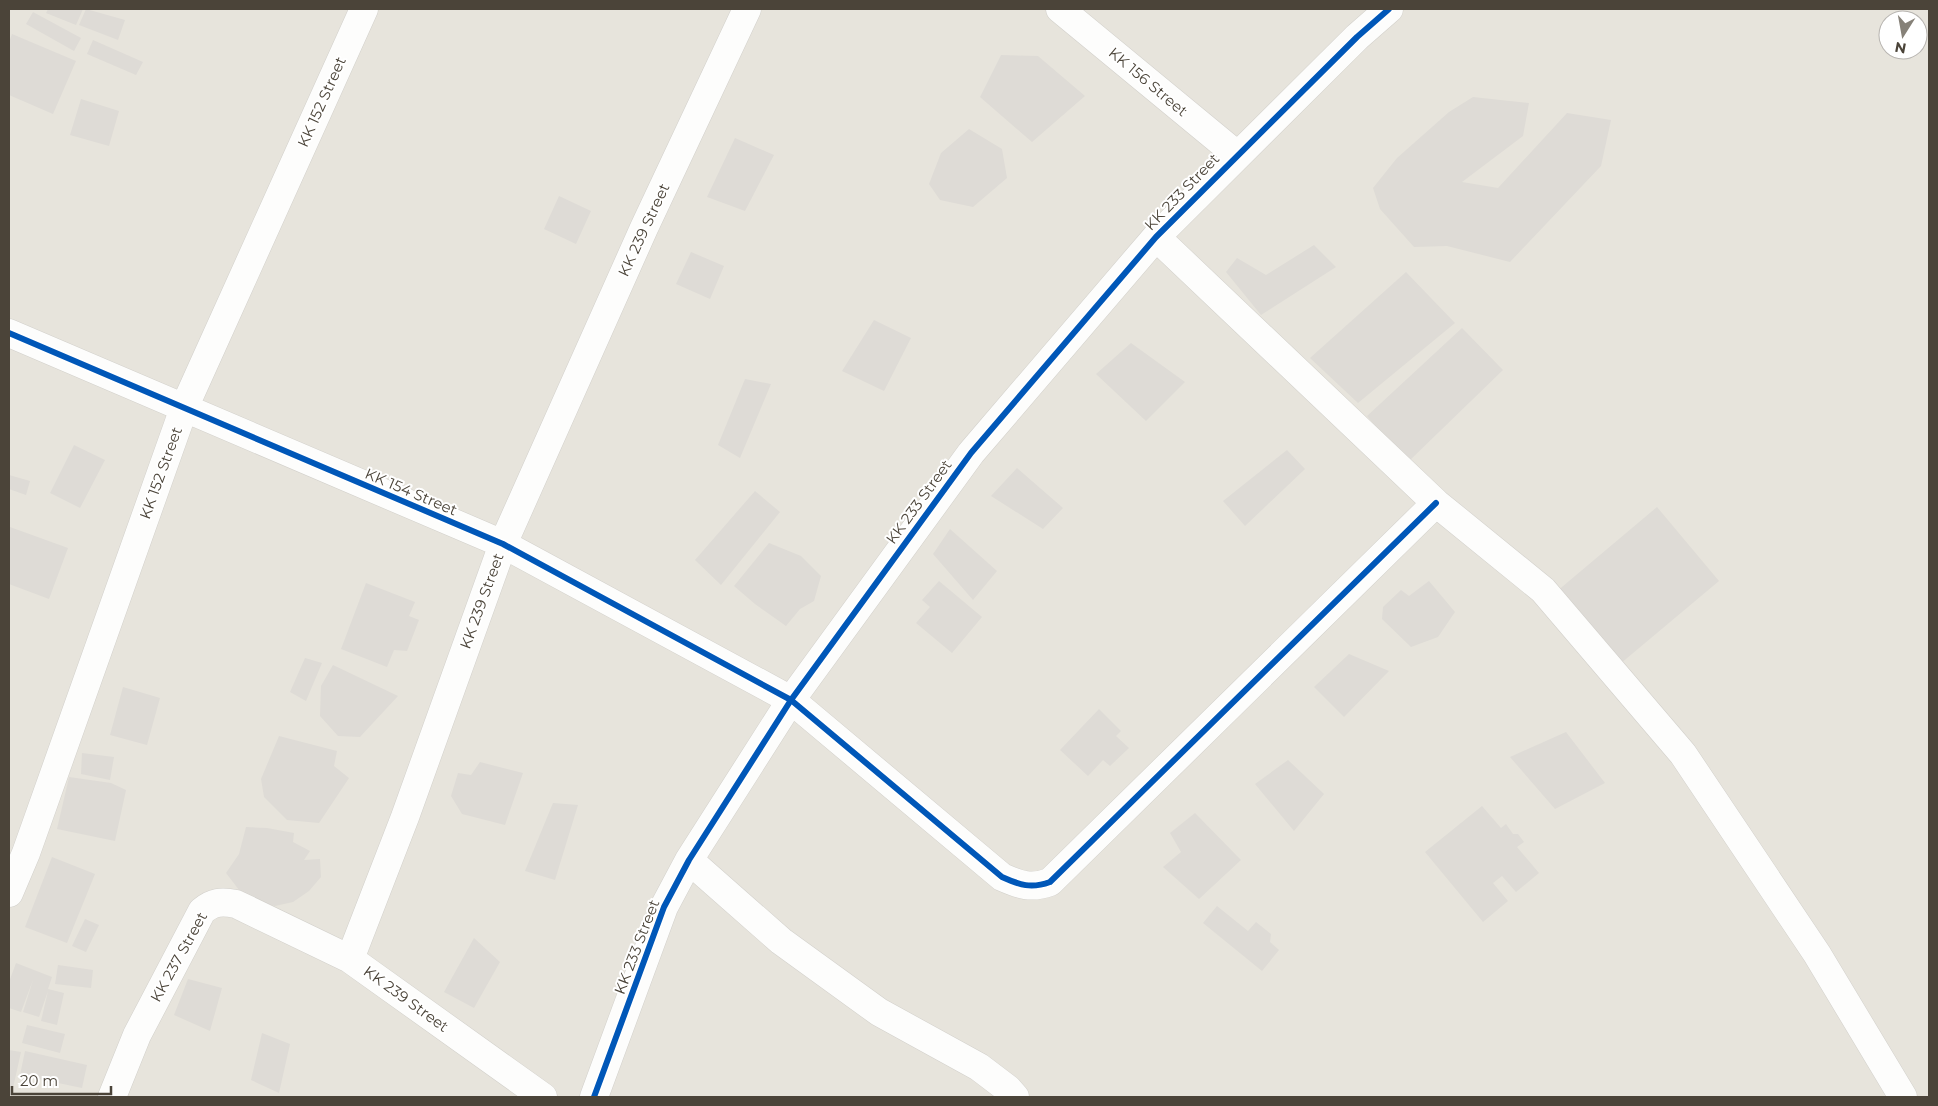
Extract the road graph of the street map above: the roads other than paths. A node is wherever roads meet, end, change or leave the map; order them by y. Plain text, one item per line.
1 (364, 9) edge
2 (747, 9) edge
3 (1060, 9) edge
4 (1389, 9) edge
5 (1237, 155) junction
6 (1156, 237) junction
7 (9, 333) edge
8 (184, 408) junction
9 (1436, 503) junction
10 (503, 544) junction
11 (791, 700) junction
12 (689, 860) junction
13 (9, 893) edge
14 (350, 960) junction
15 (112, 1097) edge
16 (543, 1097) edge
17 (594, 1097) edge
18 (1015, 1097) edge
19 (1903, 1097) edge

1 - 8 street, KK 152 Street
2 - 10 street, KK 239 Street
3 - 5 street, KK 156 Street
4 - 5 street, KK 233 Street
5 - 6 street, KK 233 Street
6 - 9 street
6 - 11 street, KK 233 Street
7 - 8 street, KK 154 Street
8 - 10 street, KK 154 Street
8 - 13 street, KK 152 Street
9 - 11 street, KK 154 Street
9 - 19 street
10 - 11 street, KK 154 Street
10 - 14 street, KK 239 Street
11 - 12 street, KK 233 Street
12 - 17 street, KK 233 Street
12 - 18 street
14 - 15 street, KK 237 Street
14 - 16 street, KK 239 Street

